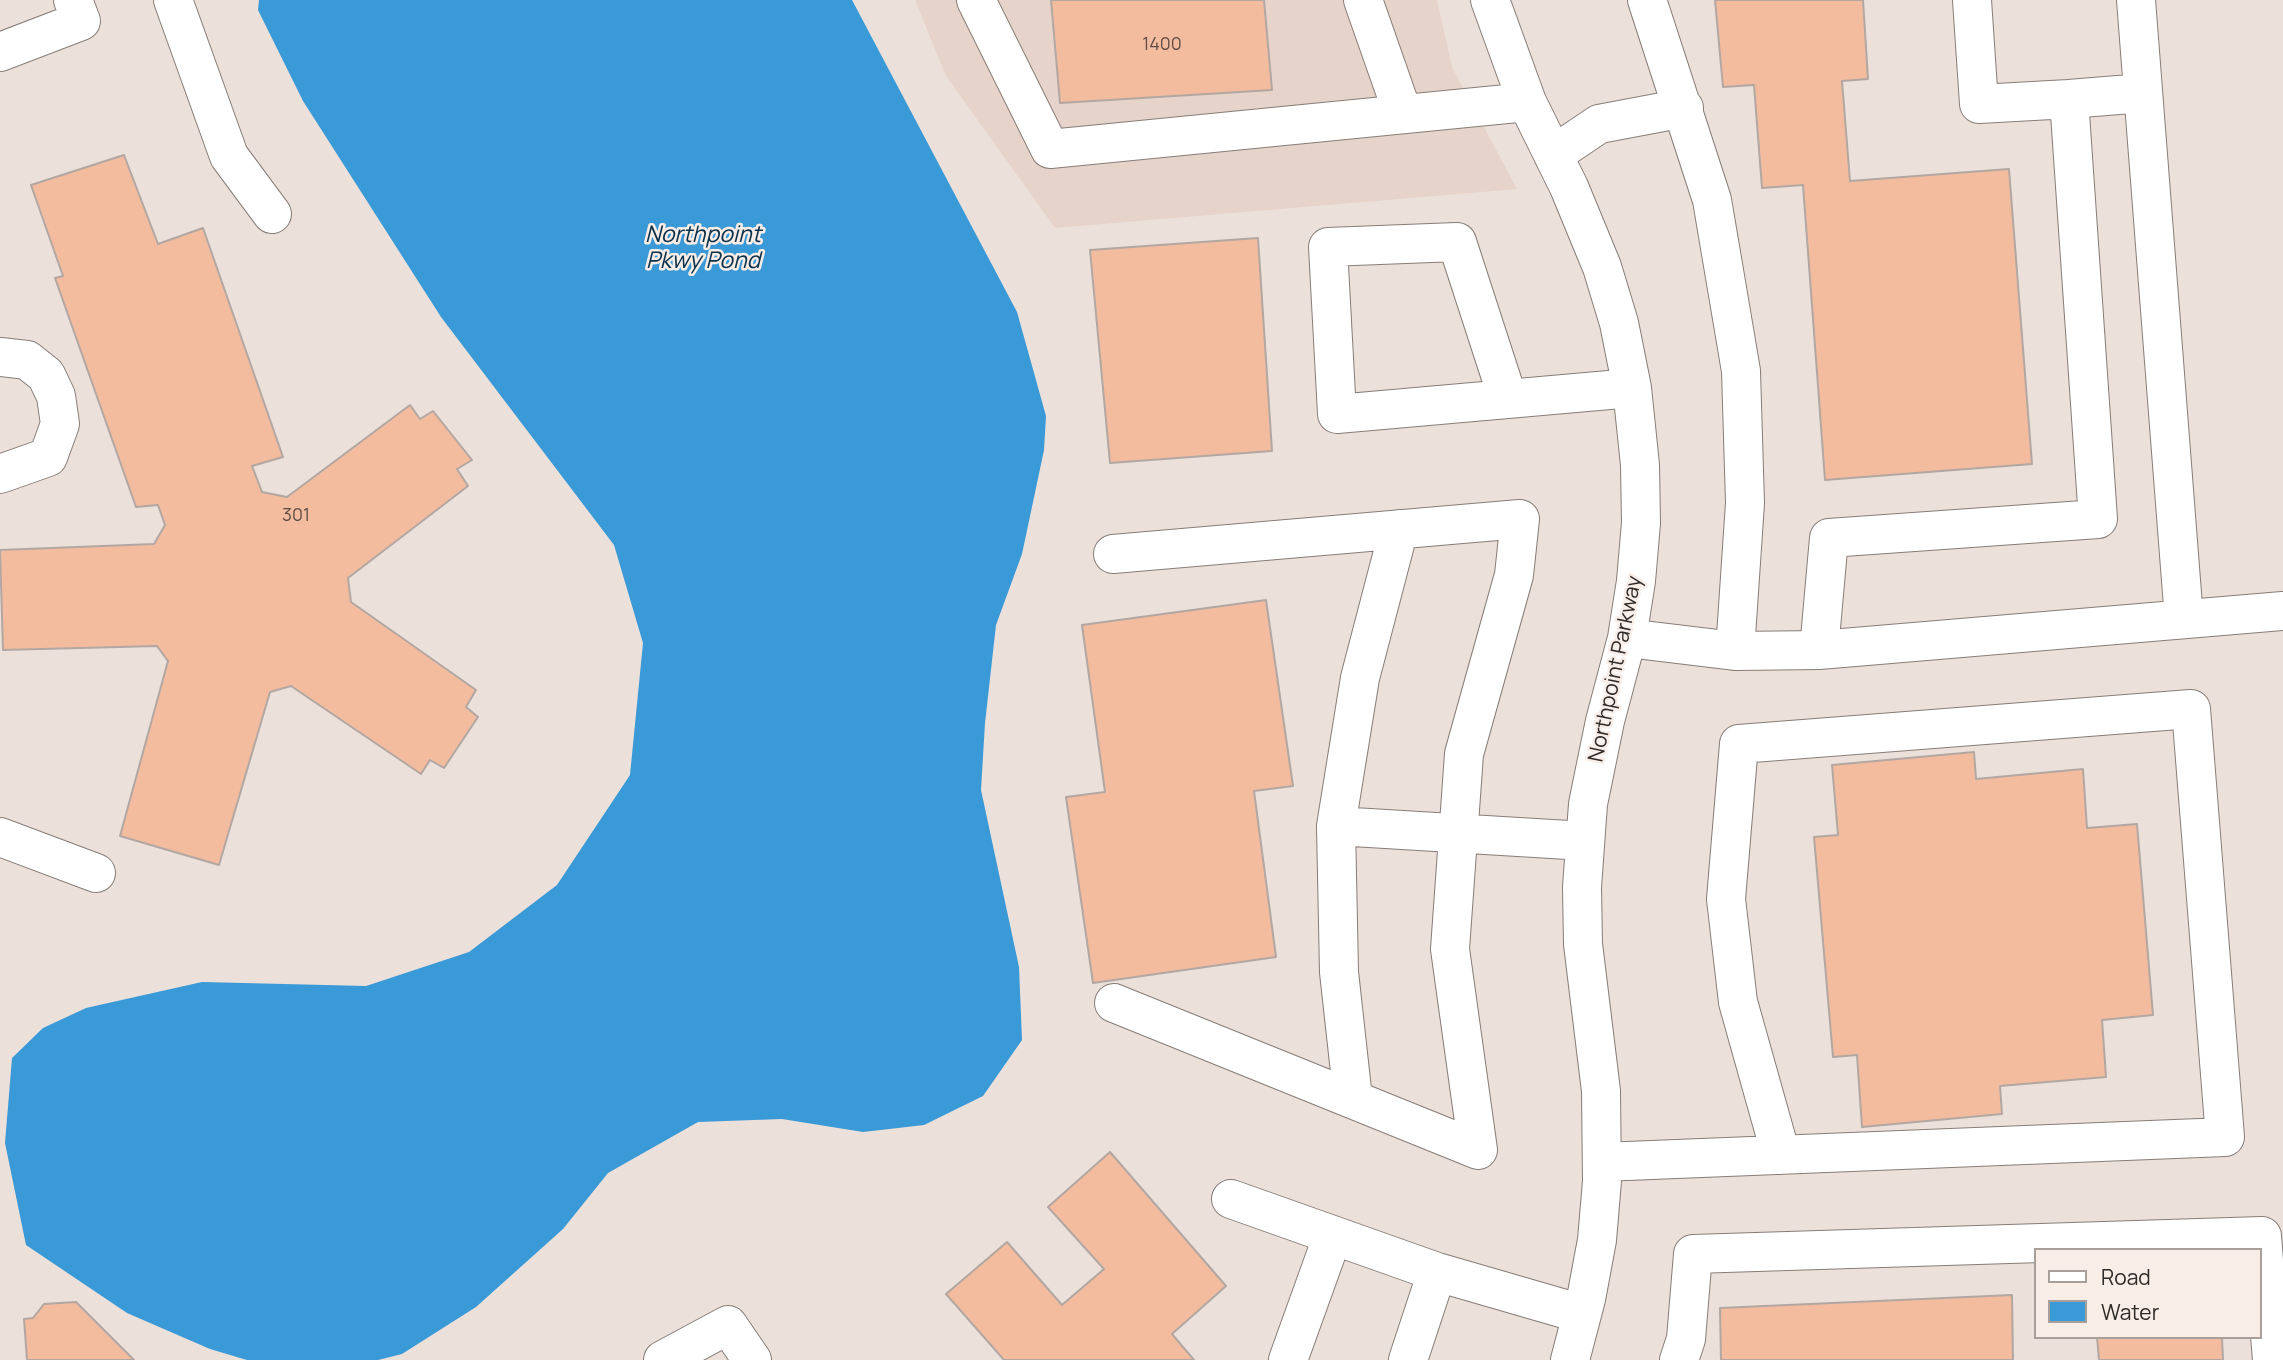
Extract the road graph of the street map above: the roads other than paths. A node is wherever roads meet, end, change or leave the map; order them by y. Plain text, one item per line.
1 (73, 0) edge
2 (173, 0) edge
3 (976, 0) edge
4 (1363, 0) edge
5 (1490, 0) edge
6 (1647, 0) edge
7 (1972, 0) edge
8 (2136, 0) edge
9 (0, 52) edge
10 (2143, 93) junction
11 (2069, 99) junction
12 (1527, 102) junction
13 (1684, 108) junction
14 (1403, 114) junction
15 (1553, 156) junction
16 (272, 214) dead end
17 (0, 357) edge
18 (1632, 388) junction
19 (1508, 398) junction
20 (0, 474) edge
21 (1399, 529) junction
22 (1113, 554) dead end
23 (2283, 611) edge
24 (2184, 619) junction
25 (1627, 638) junction
26 (1735, 650) junction
27 (1819, 650) junction
28 (1336, 826) junction
29 (1458, 833) junction
30 (0, 837) edge
31 (1585, 841) junction
32 (96, 873) dead end
33 (1114, 1003) dead end
34 (1353, 1099) junction
35 (1781, 1155) junction
36 (1602, 1162) junction
37 (1231, 1199) dead end
38 (1333, 1235) junction
39 (1437, 1272) junction
40 (1582, 1314) junction
41 (663, 1360) edge
42 (752, 1360) edge
43 (1288, 1360) edge
44 (1408, 1360) edge
45 (1570, 1360) edge
46 (1679, 1360) edge
47 (2272, 1360) edge

1 - 9 street
2 - 16 street
3 - 14 street
4 - 14 street
5 - 12 street, Northpoint Parkway
6 - 13 street
7 - 11 street
8 - 10 street
10 - 11 street
10 - 24 street
11 - 27 street
12 - 14 street
12 - 15 street, Northpoint Parkway
13 - 15 street
13 - 26 street
15 - 18 street, Northpoint Parkway
17 - 20 street
18 - 19 street
18 - 25 street, Northpoint Parkway
19 - 19 street
21 - 22 street
21 - 28 street
21 - 29 street
23 - 24 street
24 - 27 street
25 - 26 street
25 - 31 street, Northpoint Parkway
26 - 27 street
28 - 29 street
28 - 34 street
29 - 31 street
29 - 34 street
30 - 32 street
31 - 36 street, Northpoint Parkway
33 - 34 street
35 - 35 street
35 - 36 street
36 - 40 street, Northpoint Parkway
37 - 38 street
38 - 39 street
38 - 43 street
39 - 40 street
39 - 44 street
40 - 45 street, Northpoint Parkway
41 - 42 street
46 - 47 street

